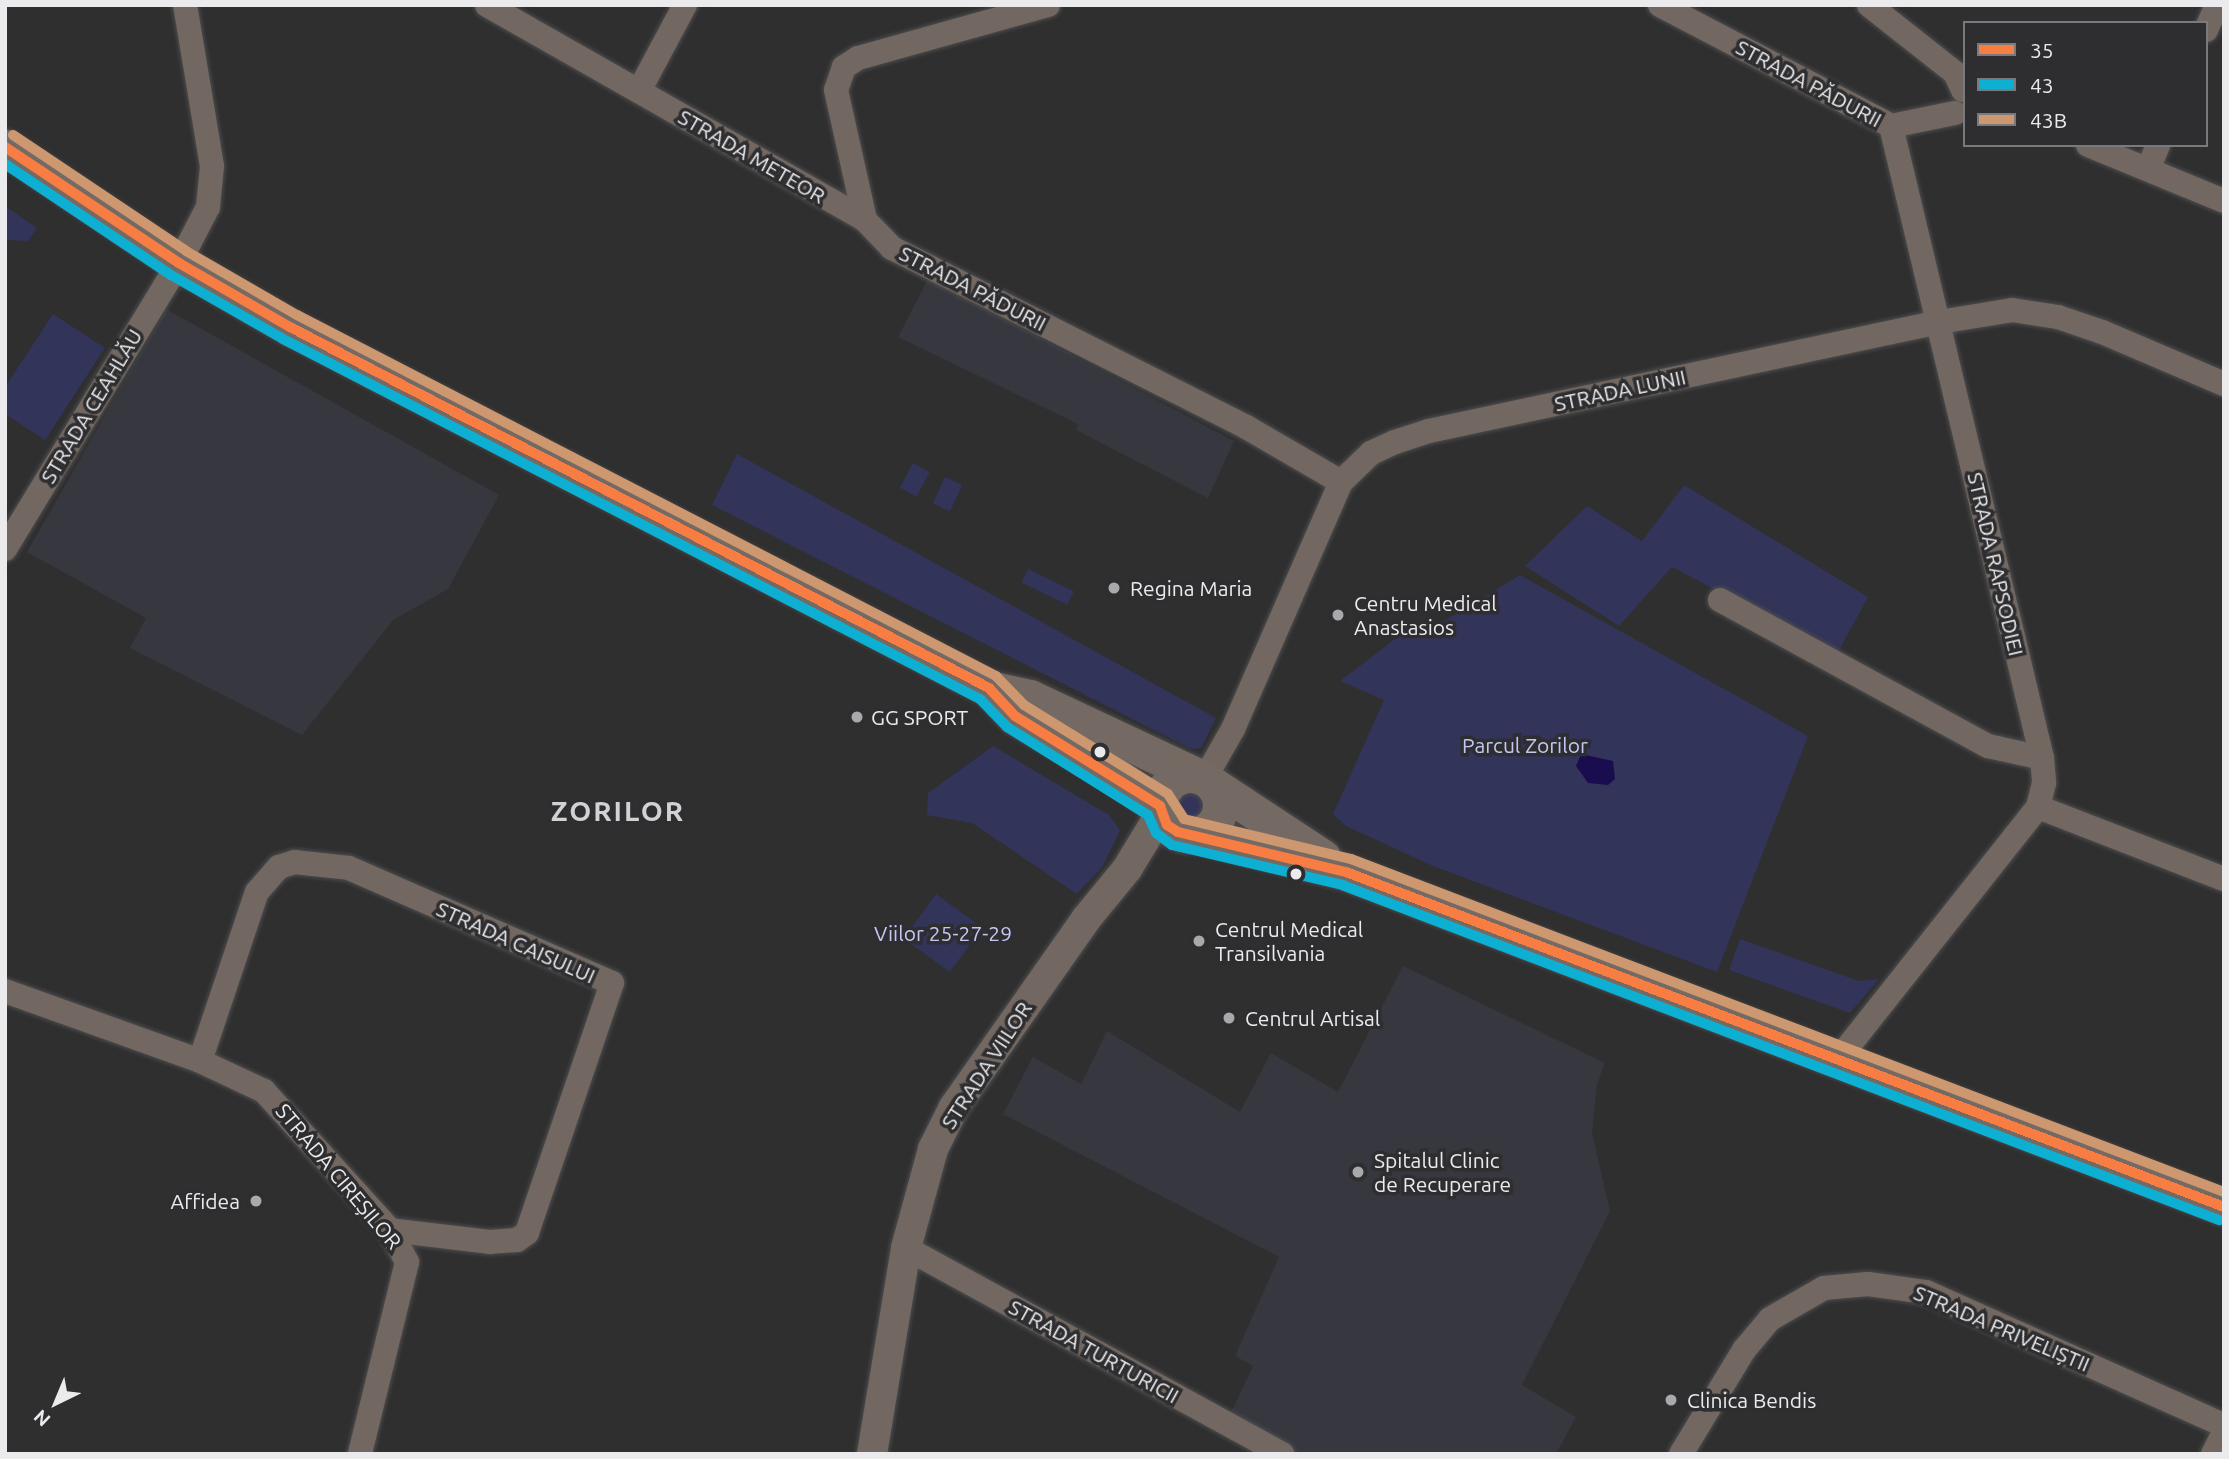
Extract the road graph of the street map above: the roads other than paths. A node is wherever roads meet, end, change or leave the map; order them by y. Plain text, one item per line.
1 (487, 5) edge
2 (685, 5) edge
3 (1048, 5) edge
4 (1660, 5) edge
5 (1869, 5) edge
6 (2217, 5) edge
7 (181, 9) edge
8 (2208, 25) edge
9 (639, 91) junction
10 (1962, 104) edge
11 (1891, 126) junction
12 (5, 147) edge
13 (2093, 147) edge
14 (2157, 147) edge
15 (2148, 169) junction
16 (2224, 201) edge
17 (865, 220) junction
18 (179, 263) junction
19 (1939, 322) junction
20 (2224, 384) edge
21 (1342, 482) junction
22 (5, 549) edge
23 (1720, 600) dead end
24 (989, 688) junction
25 (2042, 758) junction
26 (1205, 779) junction
27 (2038, 807) junction
28 (1163, 819) junction
29 (1127, 869) junction
30 (1346, 872) junction
31 (2224, 879) edge
32 (5, 991) edge
33 (1838, 1059) junction
34 (200, 1061) junction
35 (2224, 1207) edge
36 (390, 1230) junction
37 (906, 1248) junction
38 (2224, 1425) edge
39 (2224, 1432) edge
40 (360, 1454) edge
41 (872, 1454) edge
42 (1282, 1454) edge
43 (1681, 1454) edge
44 (2213, 1454) edge

1 - 9 street, STRADA METEOR
2 - 9 street
3 - 17 street
4 - 11 street, STRADA PĂDURII
5 - 10 street
6 - 8 street
7 - 18 street, STRADA CEAHLĂU
9 - 17 street, STRADA METEOR
10 - 11 street
11 - 19 street, STRADA PĂDURII
12 - 18 main road
13 - 15 street
14 - 15 street
15 - 16 street
17 - 21 street, STRADA PĂDURII
18 - 22 street, STRADA CEAHLĂU
18 - 24 main road
19 - 20 street, STRADA LUNII
19 - 21 street, STRADA LUNII
19 - 25 street, STRADA RAPSODIEI
21 - 26 street, STRADA LUNII
23 - 25 street
24 - 26 main road
24 - 28 main road
25 - 27 street, STRADA RAPSODIEI
26 - 28 main road
26 - 28 main road
26 - 30 main road
27 - 31 street
27 - 33 street, STRADA RAPSODIEI
28 - 29 street, STRADA VIILOR
28 - 29 street, STRADA VIILOR
28 - 30 main road
29 - 37 street, STRADA VIILOR
30 - 33 main road
32 - 34 street, STRADA CIREȘILOR
33 - 35 main road
34 - 36 street, STRADA CIREȘILOR
34 - 36 street, STRADA CAISULUI
36 - 40 street, STRADA CIREȘILOR
37 - 41 street, STRADA VIILOR
37 - 42 street, STRADA TURTURICII
38 - 43 street, STRADA PRIVELIȘTII
39 - 44 street

